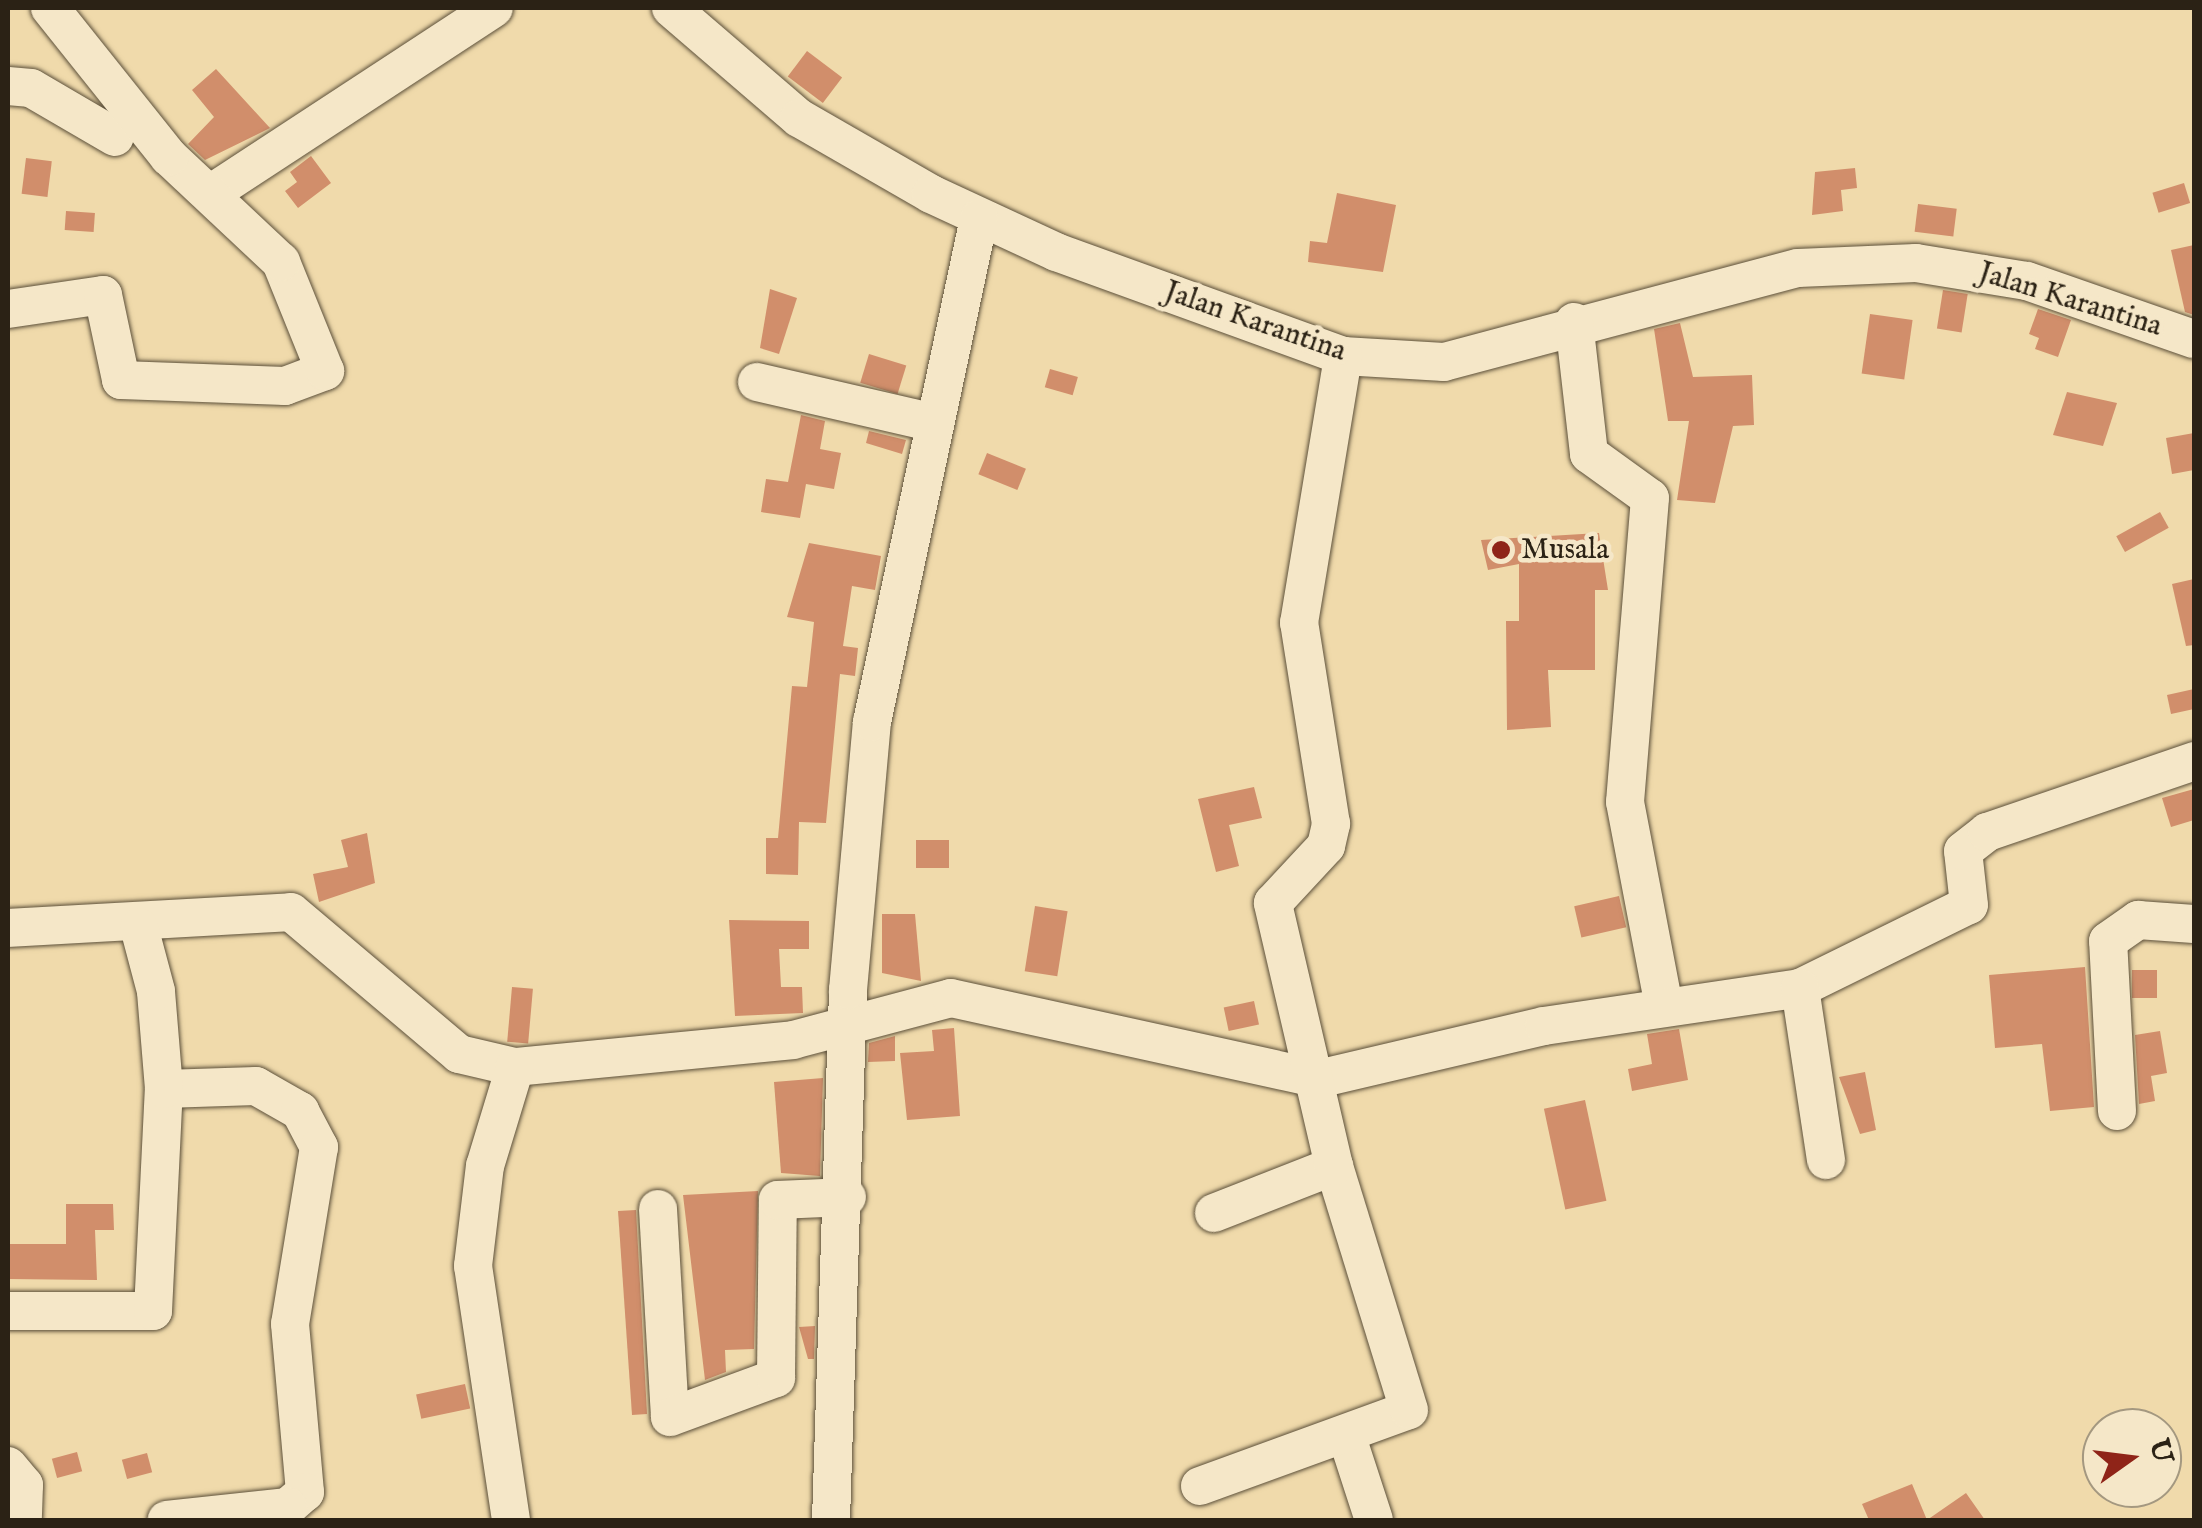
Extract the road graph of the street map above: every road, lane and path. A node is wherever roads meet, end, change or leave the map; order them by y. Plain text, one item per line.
1 (50, 8) edge
2 (494, 8) edge
3 (672, 8) edge
4 (8, 86) edge
5 (116, 138) dead end
6 (210, 194) junction
7 (979, 218) junction
8 (8, 309) edge
9 (1574, 322) junction
10 (2193, 333) edge
11 (1343, 356) junction
12 (757, 382) dead end
13 (930, 422) junction
14 (2194, 761) edge
15 (2194, 924) edge
16 (139, 927) junction
17 (8, 928) edge
18 (1800, 988) junction
19 (1664, 1006) junction
20 (847, 1021) junction
21 (515, 1067) junction
22 (1318, 1079) junction
23 (164, 1089) junction
24 (2117, 1111) dead end
25 (1826, 1160) dead end
26 (1334, 1166) junction
27 (847, 1197) junction
28 (658, 1208) dead end
29 (1214, 1214) dead end
30 (8, 1311) edge
31 (1346, 1438) junction
32 (8, 1466) edge
33 (1200, 1486) dead end
34 (19, 1518) edge
35 (167, 1520) edge
36 (511, 1520) edge
37 (831, 1520) edge
38 (1374, 1520) edge

1 - 6 street
2 - 6 street
3 - 7 street, Jalan Karantina
4 - 5 street
6 - 8 street
7 - 11 street, Jalan Karantina
7 - 13 street
9 - 10 street, Jalan Karantina
9 - 11 street, Jalan Karantina
9 - 19 street
11 - 22 street
12 - 13 street
13 - 20 street
14 - 18 street
15 - 24 street
16 - 17 street
16 - 21 street
16 - 23 street
18 - 19 street
18 - 25 street
19 - 22 street
20 - 21 street
20 - 22 street
20 - 27 street
21 - 36 street
22 - 26 street
23 - 30 street
23 - 35 street
26 - 29 street
26 - 31 street
27 - 28 street
27 - 37 street
31 - 33 street
31 - 38 street
32 - 34 street

